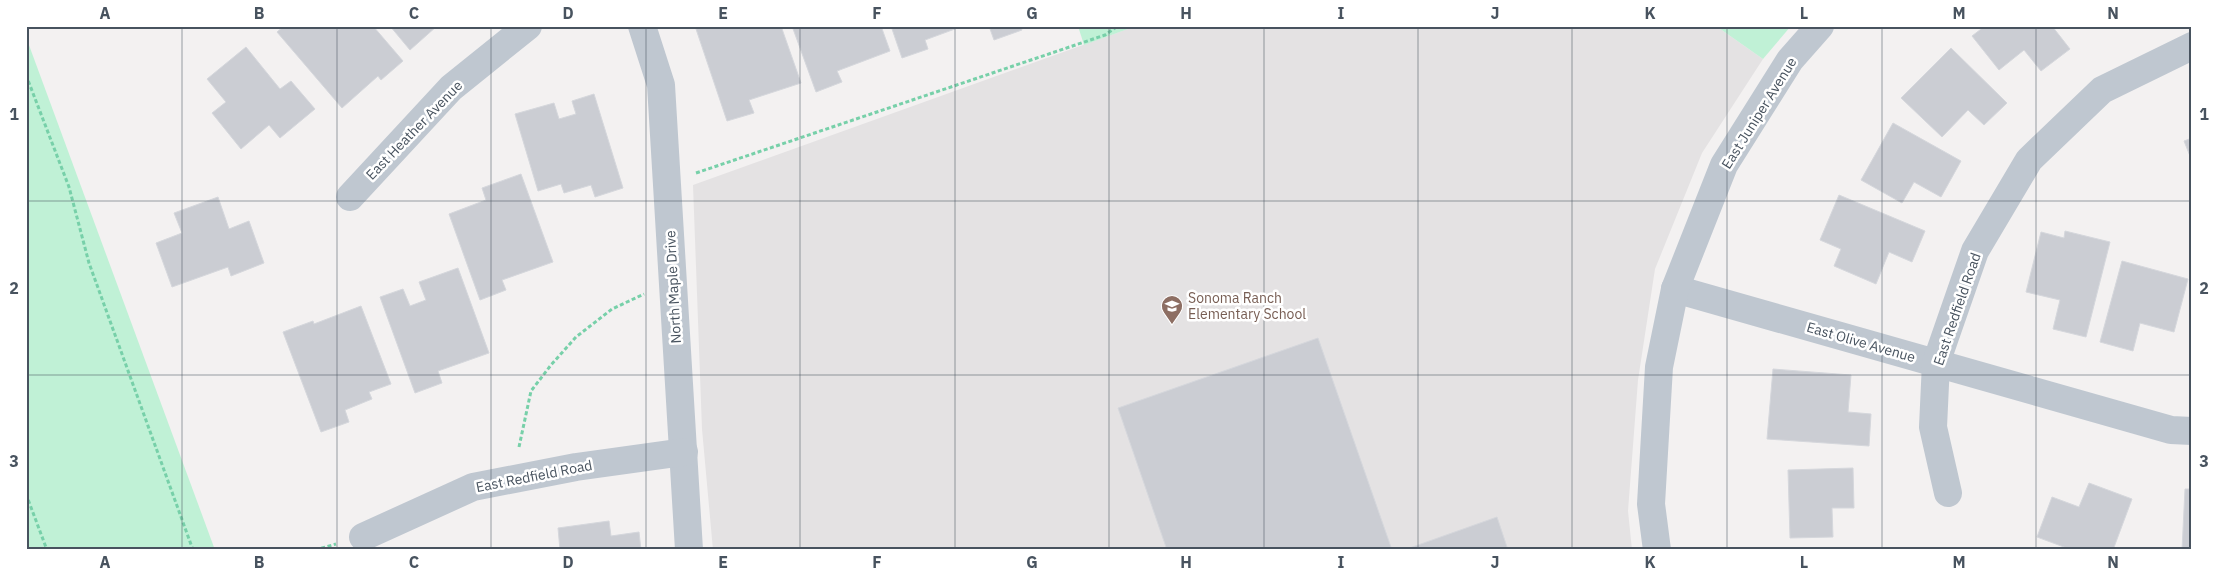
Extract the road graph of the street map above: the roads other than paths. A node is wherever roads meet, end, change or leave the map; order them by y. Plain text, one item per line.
1 (528, 26) edge
2 (642, 26) edge
3 (1820, 26) edge
4 (2192, 46) edge
5 (350, 197) dead end
6 (1675, 289) junction
7 (1936, 363) junction
8 (2192, 431) edge
9 (684, 452) junction
10 (1948, 493) dead end
11 (363, 537) dead end
12 (689, 550) edge
13 (1657, 550) edge

1 - 5 street, East Heather Avenue
2 - 9 street, North Maple Drive
3 - 6 street, East Juniper Avenue
4 - 7 street, East Redfield Road
6 - 7 street, East Olive Avenue
6 - 13 street, East Juniper Avenue
7 - 8 street, East Olive Avenue
7 - 10 street, East Redfield Road
9 - 11 street, East Redfield Road
9 - 12 street, North Maple Drive

